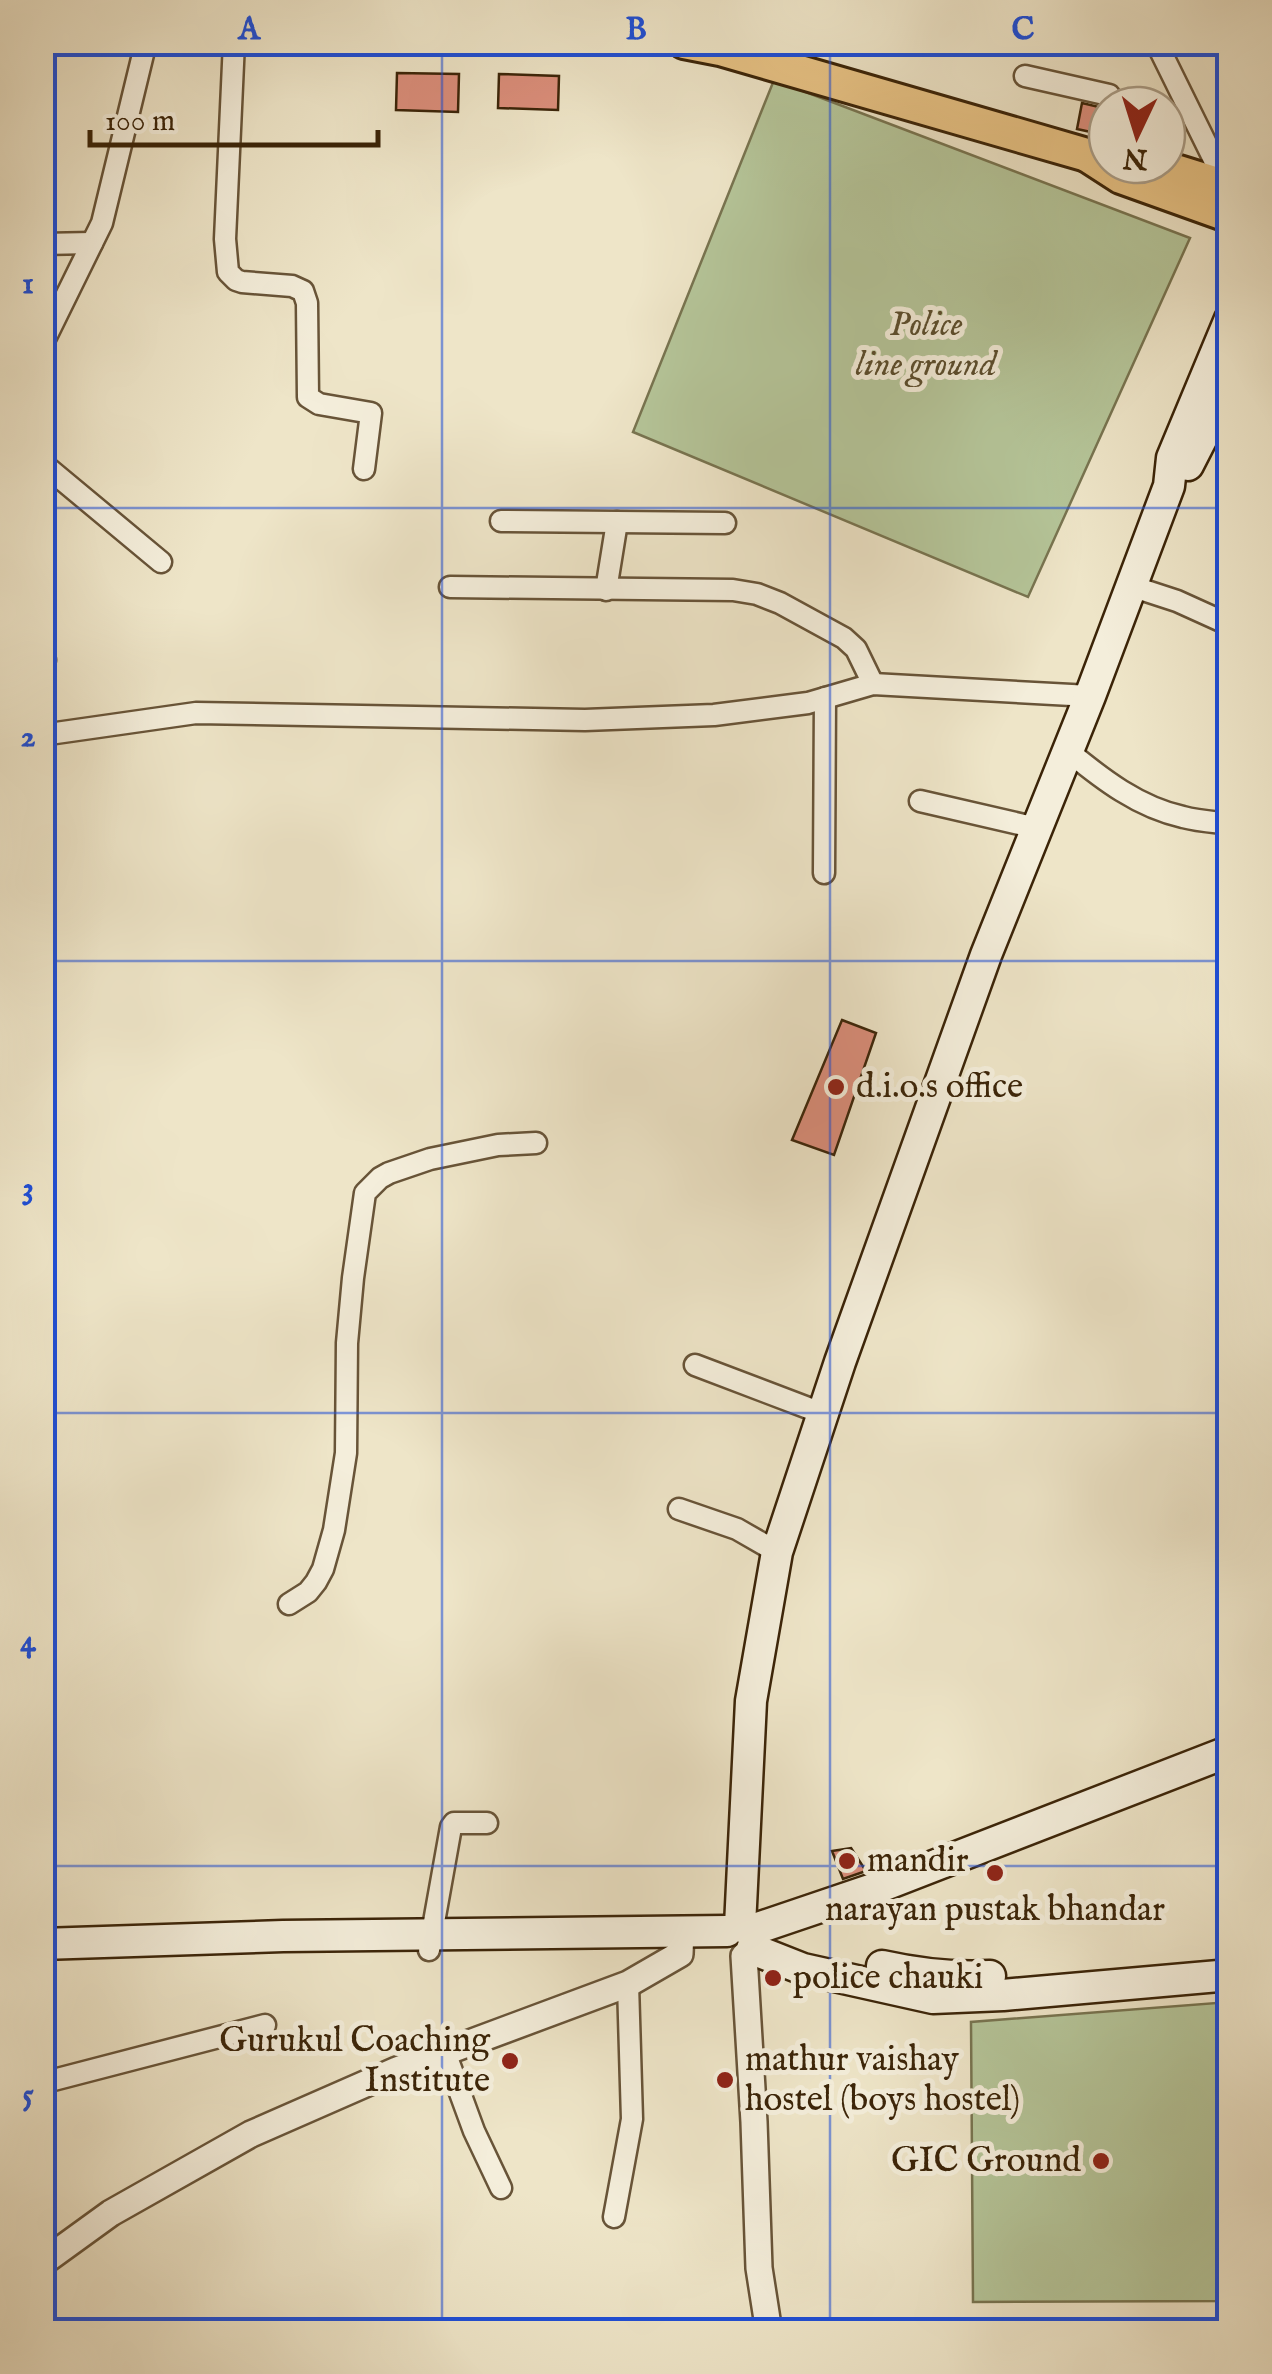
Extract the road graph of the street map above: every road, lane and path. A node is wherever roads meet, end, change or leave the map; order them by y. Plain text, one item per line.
1 (146, 42) edge
2 (234, 42) edge
3 (684, 42) edge
4 (1156, 42) edge
5 (1025, 76) dead end
6 (1087, 90) edge
7 (1087, 152) edge
8 (1187, 179) edge
9 (1166, 185) edge
10 (1229, 198) edge
11 (92, 243) junction
12 (42, 244) edge
13 (1230, 319) edge
14 (42, 346) edge
15 (1230, 384) edge
16 (42, 463) edge
17 (364, 469) dead end
18 (1169, 486) junction
19 (501, 521) dead end
20 (618, 522) junction
21 (725, 523) dead end
22 (161, 562) dead end
23 (1131, 586) junction
24 (450, 587) dead end
25 (606, 590) junction
26 (1230, 625) edge
27 (874, 684) junction
28 (1090, 696) junction
29 (825, 698) junction
30 (42, 735) edge
31 (1068, 751) junction
32 (920, 801) dead end
33 (1230, 824) edge
34 (1037, 828) junction
35 (824, 873) dead end
36 (536, 1143) dead end
37 (695, 1365) dead end
38 (824, 1414) junction
39 (680, 1509) dead end
40 (777, 1552) junction
41 (289, 1604) dead end
42 (1230, 1751) edge
43 (488, 1824) dead end
44 (681, 1937) junction
45 (741, 1938) junction
46 (431, 1941) junction
47 (45, 1953) edge
48 (1230, 1957) edge
49 (1138, 1974) junction
50 (1230, 1975) edge
51 (628, 1984) junction
52 (264, 2025) dead end
53 (445, 2052) junction
54 (42, 2083) edge
55 (501, 2188) dead end
56 (614, 2217) dead end
57 (42, 2263) edge
58 (768, 2332) edge

1 - 11 street
2 - 17 street
3 - 7 main road
4 - 10 street
5 - 6 street
8 - 10 main road
9 - 10 main road
11 - 12 street
11 - 14 street
13 - 18 main road
15 - 18 main road
16 - 22 street
18 - 23 main road
19 - 20 street
20 - 21 street
20 - 25 street
23 - 26 street
23 - 28 main road
24 - 25 street
25 - 27 street
27 - 28 street
27 - 29 street
28 - 31 main road
29 - 30 street
29 - 35 street
31 - 33 street
31 - 34 main road
32 - 34 street
34 - 38 main road
36 - 41 street
37 - 38 street
38 - 40 main road
39 - 40 street
40 - 45 main road
42 - 45 main road
43 - 46 street
44 - 45 main road
44 - 46 main road
44 - 51 street
45 - 49 main road
45 - 58 street
46 - 47 main road
48 - 49 main road
49 - 50 main road
51 - 53 street
51 - 56 street
52 - 54 street
53 - 55 street
53 - 57 street

